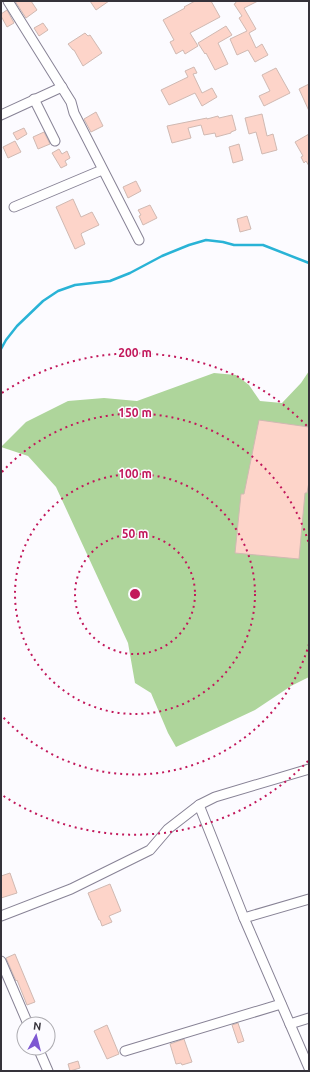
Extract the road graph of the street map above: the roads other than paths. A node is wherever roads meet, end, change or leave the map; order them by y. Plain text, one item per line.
1 (8, 1) edge
2 (62, 87) junction
3 (34, 99) junction
4 (1, 115) edge
5 (55, 141) dead end
6 (102, 170) junction
7 (14, 207) dead end
8 (139, 240) dead end
9 (309, 769) edge
10 (200, 805) junction
11 (309, 899) edge
12 (1, 916) edge
13 (244, 918) junction
14 (1, 961) edge
15 (281, 1004) junction
16 (25, 1016) edge
17 (309, 1018) edge
18 (290, 1024) junction
19 (125, 1051) dead end
20 (41, 1056) edge
21 (309, 1068) edge
22 (48, 1071) edge

1 - 2 street
2 - 3 street
2 - 6 street
3 - 4 street
3 - 5 street
6 - 7 street
6 - 8 street
9 - 10 street
10 - 12 street
10 - 13 street
11 - 13 street
13 - 15 street
14 - 16 street
15 - 18 street
15 - 19 street
17 - 18 street
18 - 21 street
20 - 22 street

